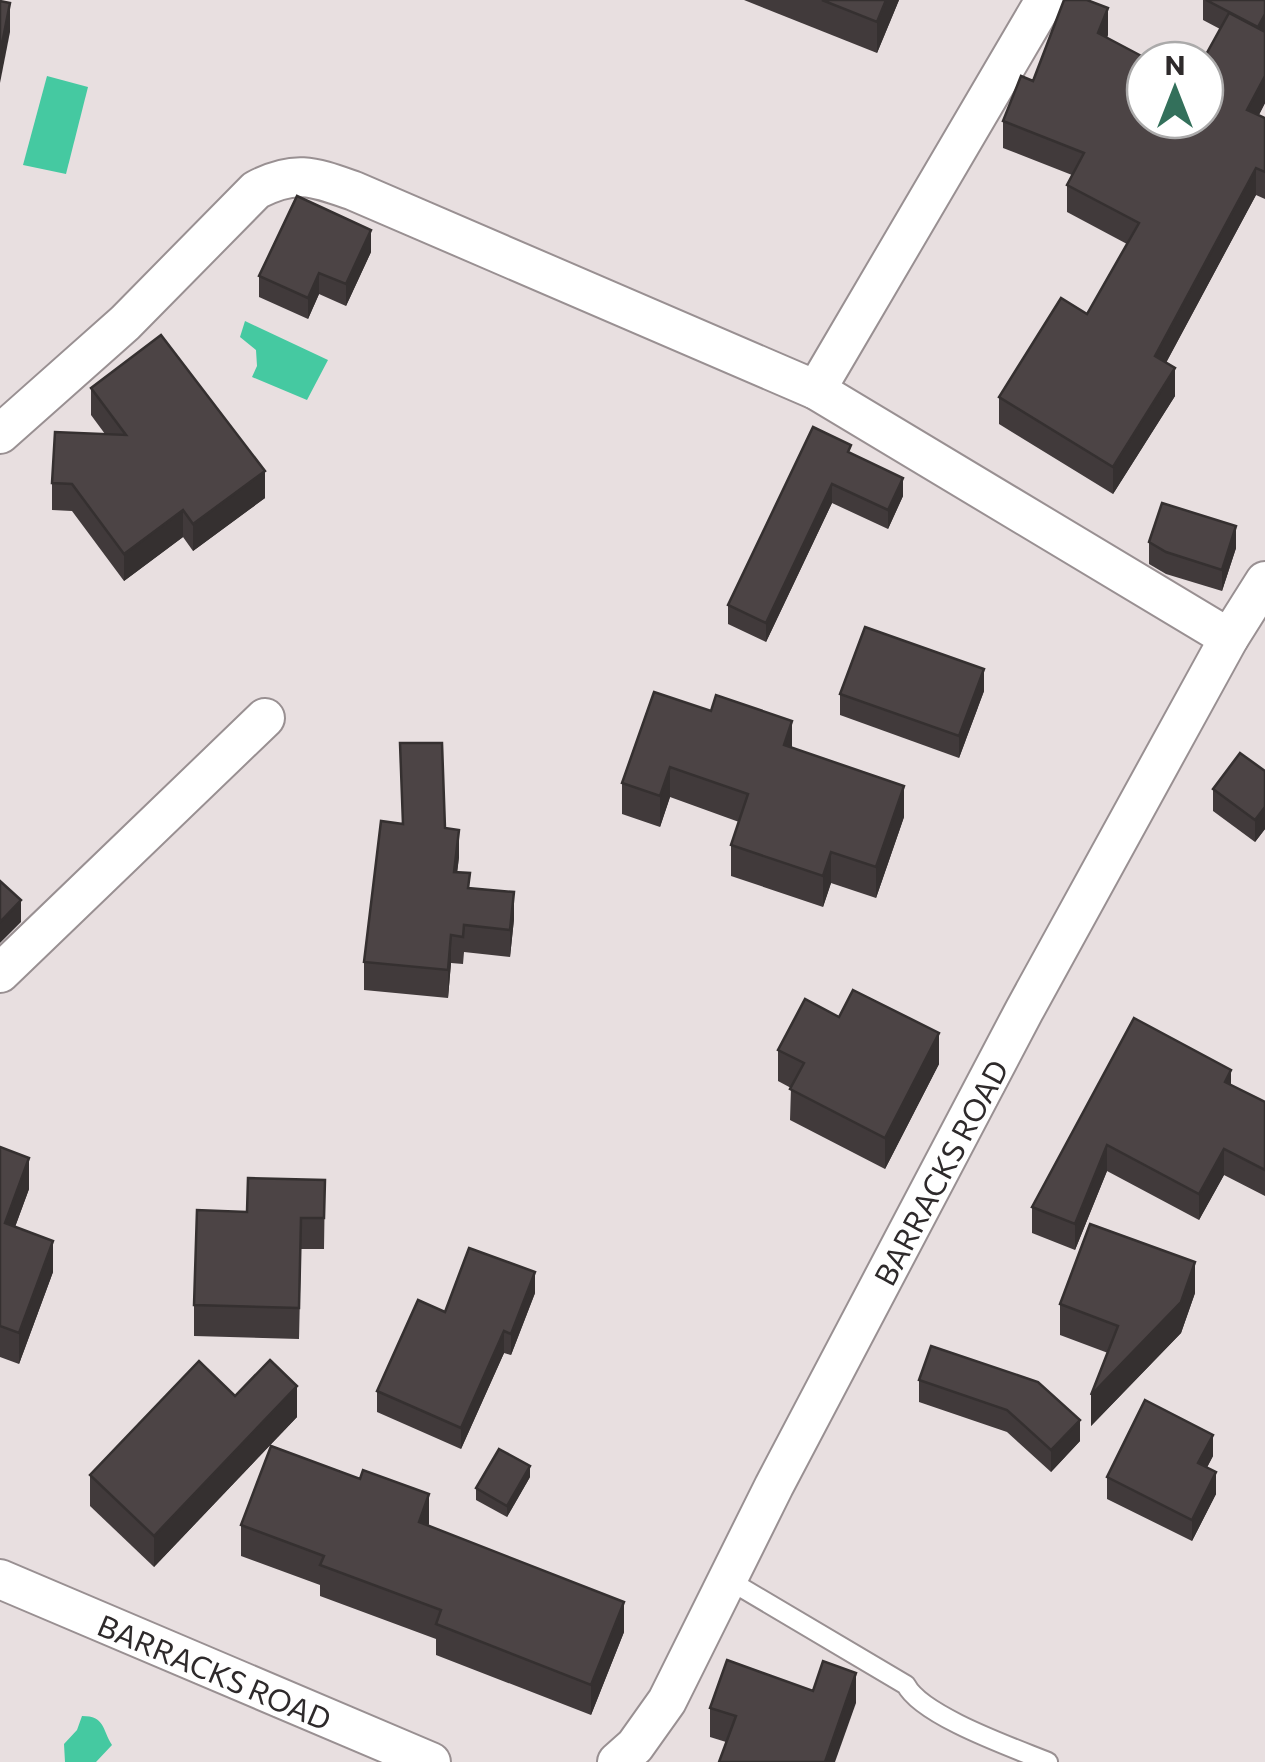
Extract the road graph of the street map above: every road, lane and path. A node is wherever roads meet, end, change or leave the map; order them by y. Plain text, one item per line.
1 (1045, 0) edge
2 (816, 390) junction
3 (0, 434) edge
4 (1265, 582) edge
5 (1229, 638) junction
6 (266, 718) dead end
7 (0, 974) edge
8 (0, 1578) edge
9 (728, 1580) junction
10 (431, 1762) edge
11 (617, 1762) edge
12 (1048, 1762) edge

1 - 2 street
2 - 3 street
2 - 5 street
4 - 5 street, BARRACKS ROAD
5 - 9 street, BARRACKS ROAD
6 - 7 street
8 - 10 street, BARRACKS ROAD
9 - 11 street, BARRACKS ROAD
9 - 12 lane

